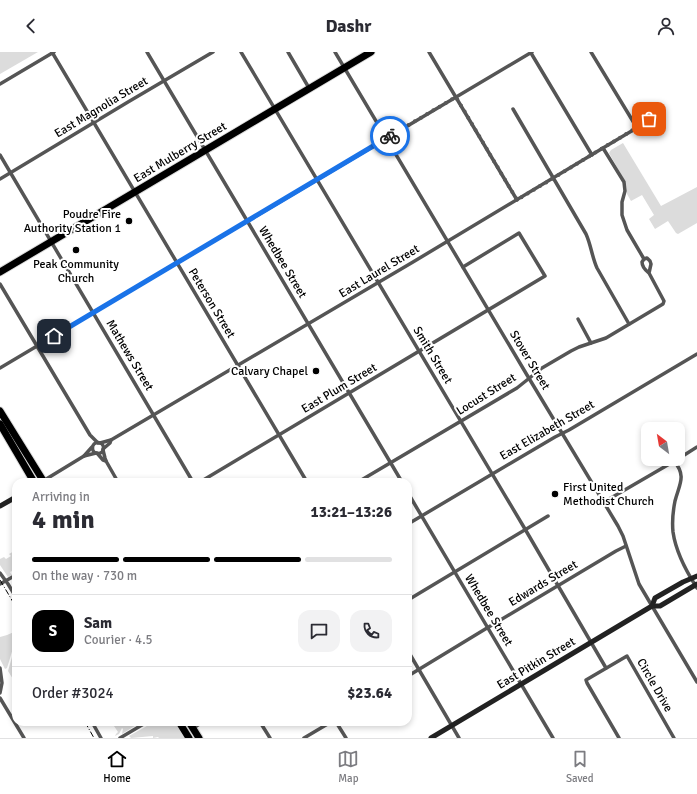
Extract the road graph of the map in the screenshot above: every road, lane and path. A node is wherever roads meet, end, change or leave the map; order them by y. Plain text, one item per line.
1 (53, 52) edge
2 (147, 52) edge
3 (213, 52) edge
4 (242, 52) edge
5 (288, 52) edge
6 (336, 52) edge
7 (371, 52) edge
8 (429, 52) edge
9 (531, 52) edge
10 (591, 52) edge
11 (345, 68) junction
12 (164, 81) junction
13 (0, 84) edge
14 (309, 88) junction
15 (456, 97) junction
16 (275, 109) junction
17 (513, 109) dead end
18 (654, 116) dead end
19 (94, 123) junction
20 (636, 128) junction
21 (386, 138) junction
22 (603, 148) junction
23 (205, 150) junction
24 (0, 155) edge
25 (592, 155) junction
26 (11, 173) junction
27 (554, 178) junction
28 (0, 179) edge
29 (317, 179) junction
30 (135, 192) junction
31 (517, 200) junction
32 (247, 221) junction
33 (448, 241) junction
34 (51, 242) junction
35 (644, 258) junction
36 (177, 263) junction
37 (463, 267) junction
38 (0, 272) edge
39 (649, 274) junction
40 (378, 282) junction
41 (0, 284) edge
42 (488, 310) junction
43 (93, 313) junction
44 (578, 319) dead end
45 (308, 324) junction
46 (629, 324) junction
47 (591, 343) junction
48 (37, 346) junction
49 (419, 352) junction
50 (697, 354) edge
51 (238, 365) junction
52 (0, 368) edge
53 (529, 378) junction
54 (349, 393) junction
55 (0, 411) edge
56 (154, 415) junction
57 (461, 422) junction
58 (0, 424) edge
59 (563, 434) junction
60 (90, 435) junction
61 (279, 435) junction
62 (111, 440) junction
63 (99, 443) junction
64 (93, 446) junction
65 (697, 448) edge
66 (103, 450) junction
67 (96, 453) junction
68 (685, 455) edge
69 (84, 456) junction
70 (106, 461) junction
71 (390, 463) junction
72 (667, 466) edge
73 (678, 466) edge
74 (492, 474) junction
75 (32, 478) edge
76 (41, 478) edge
77 (49, 478) edge
78 (116, 478) edge
79 (192, 478) edge
80 (207, 478) edge
81 (305, 478) edge
82 (365, 478) edge
83 (399, 478) edge
84 (12, 499) edge
85 (412, 500) edge
86 (604, 502) junction
87 (0, 506) edge
88 (422, 516) junction
89 (548, 516) dead end
90 (412, 522) edge
91 (525, 529) junction
92 (626, 546) junction
93 (454, 572) junction
94 (0, 573) edge
95 (697, 576) edge
96 (12, 577) edge
97 (691, 578) junction
98 (6, 581) junction
99 (0, 584) edge
100 (558, 586) junction
101 (696, 586) edge
102 (12, 590) edge
103 (412, 598) edge
104 (652, 606) junction
105 (488, 628) junction
106 (591, 642) junction
107 (412, 658) edge
108 (0, 668) edge
109 (606, 668) junction
110 (419, 670) junction
111 (412, 674) edge
112 (697, 682) edge
113 (521, 684) junction
114 (0, 693) edge
115 (0, 698) edge
116 (12, 718) edge
117 (17, 726) edge
118 (94, 726) edge
119 (140, 726) edge
120 (182, 726) edge
121 (192, 726) edge
122 (262, 726) edge
123 (324, 726) edge
124 (338, 726) edge
125 (452, 726) junction
126 (24, 738) edge
127 (101, 738) edge
128 (120, 738) edge
129 (189, 738) edge
130 (199, 738) edge
131 (270, 738) edge
132 (304, 738) edge
133 (346, 738) edge
134 (432, 738) edge
135 (460, 738) edge
136 (553, 738) edge
137 (620, 738) edge
138 (674, 738) edge

1 - 13 street
1 - 19 street, Peterson Street
2 - 12 street, Whedbee Street
3 - 12 street, East Magnolia Street
4 - 16 street, Smith Street
5 - 14 street
6 - 11 street, Stover Street
7 - 11 highway, East Mulberry Street
8 - 15 street
9 - 15 street
9 - 25 street
10 - 20 street
11 - 14 highway, East Mulberry Street
11 - 21 street, Stover Street
12 - 19 street, East Magnolia Street
12 - 23 street, Whedbee Street
14 - 16 highway, East Mulberry Street
15 - 21 street
15 - 31 street
16 - 23 highway, East Mulberry Street
16 - 29 street, Smith Street
17 - 27 street
18 - 20 street, East Laurel Street
19 - 26 street, East Magnolia Street
19 - 30 street, Peterson Street
20 - 22 street, East Laurel Street
21 - 29 street
21 - 33 street, Stover Street
22 - 25 street, East Laurel Street
22 - 35 street
23 - 30 highway, East Mulberry Street
23 - 32 street, Whedbee Street
24 - 26 street, Mathews Street
25 - 27 street, East Laurel Street
26 - 28 street, East Magnolia Street
26 - 34 street, Mathews Street
27 - 31 street, East Laurel Street
27 - 46 street
29 - 32 street
29 - 40 street, Smith Street
30 - 34 highway, East Mulberry Street
30 - 36 street, Peterson Street
31 - 33 street, East Laurel Street
32 - 36 street
32 - 45 street, Whedbee Street
33 - 37 street, Stover Street
33 - 40 street, East Laurel Street
34 - 38 highway, East Mulberry Street
34 - 43 street, Mathews Street
35 - 39 street
35 - 39 street
36 - 43 street
36 - 51 street, Peterson Street
37 - 42 street, Stover Street
37 - 42 street, East Plum Street
39 - 46 street, Locust Street
40 - 45 street, East Laurel Street
40 - 49 street, Smith Street
41 - 48 street
42 - 49 street, East Plum Street
42 - 53 street, Stover Street
43 - 48 street
43 - 56 street, Mathews Street
44 - 47 street
45 - 51 street, East Laurel Street
45 - 54 street, Whedbee Street
46 - 47 street, Locust Street
47 - 53 street, Locust Street
48 - 52 street
48 - 60 street
49 - 54 street, East Plum Street
49 - 57 street, Smith Street
50 - 59 street, East Elizabeth Street
51 - 56 street, East Laurel Street
51 - 61 street, Peterson Street
53 - 57 street, Locust Street
53 - 59 street, Stover Street
54 - 61 street, East Plum Street
54 - 71 street, Whedbee Street
55 - 76 highway
56 - 62 street, East Laurel Street
56 - 79 street, Mathews Street
57 - 71 street, Locust Street
57 - 74 street, Smith Street
58 - 75 highway
59 - 74 street, East Elizabeth Street
59 - 86 street, Stover Street
60 - 63 street
60 - 64 street
61 - 80 street, East Plum Street
61 - 81 street, Peterson Street
62 - 63 street, East Laurel Street
62 - 66 street, East Laurel Street
63 - 64 street
63 - 66 street
64 - 67 street
64 - 69 street
65 - 68 street
66 - 67 street
66 - 70 street
67 - 69 street
67 - 70 street
69 - 77 street
70 - 78 street
71 - 82 street, Locust Street
71 - 83 street, Whedbee Street
72 - 86 street
73 - 97 street
74 - 88 street, East Elizabeth Street
74 - 91 street, Smith Street
84 - 87 street
85 - 88 street, Whedbee Street
86 - 92 street, Stover Street
88 - 90 street, East Elizabeth Street
88 - 93 street, Whedbee Street
89 - 91 street
91 - 93 street
91 - 100 street, Smith Street
92 - 100 street, Edwards Street
92 - 104 street, Stover Street
93 - 103 street
93 - 105 street, Whedbee Street
94 - 98 street
95 - 97 street, East Pitkin Street
96 - 98 street
97 - 101 street
97 - 104 street, East Pitkin Street
98 - 99 street
98 - 102 street
100 - 105 street, Edwards Street
100 - 106 street, Smith Street
101 - 104 street, East Pitkin Street
104 - 106 street, East Pitkin Street
104 - 112 street, Stover Street
105 - 110 street, Edwards Street
105 - 113 street, Whedbee Street
106 - 109 street, Smith Street
106 - 113 street, East Pitkin Street
107 - 110 street
108 - 114 street
109 - 137 street, Circle Drive
109 - 138 street, Circle Drive
110 - 111 street, Edwards Street
110 - 125 street
113 - 125 street, East Pitkin Street
113 - 136 street, Whedbee Street
115 - 116 street
117 - 126 street
118 - 127 street
119 - 128 street
120 - 129 highway
121 - 130 highway
122 - 131 street
123 - 132 street
124 - 133 street
125 - 134 street, East Pitkin Street
125 - 135 street

